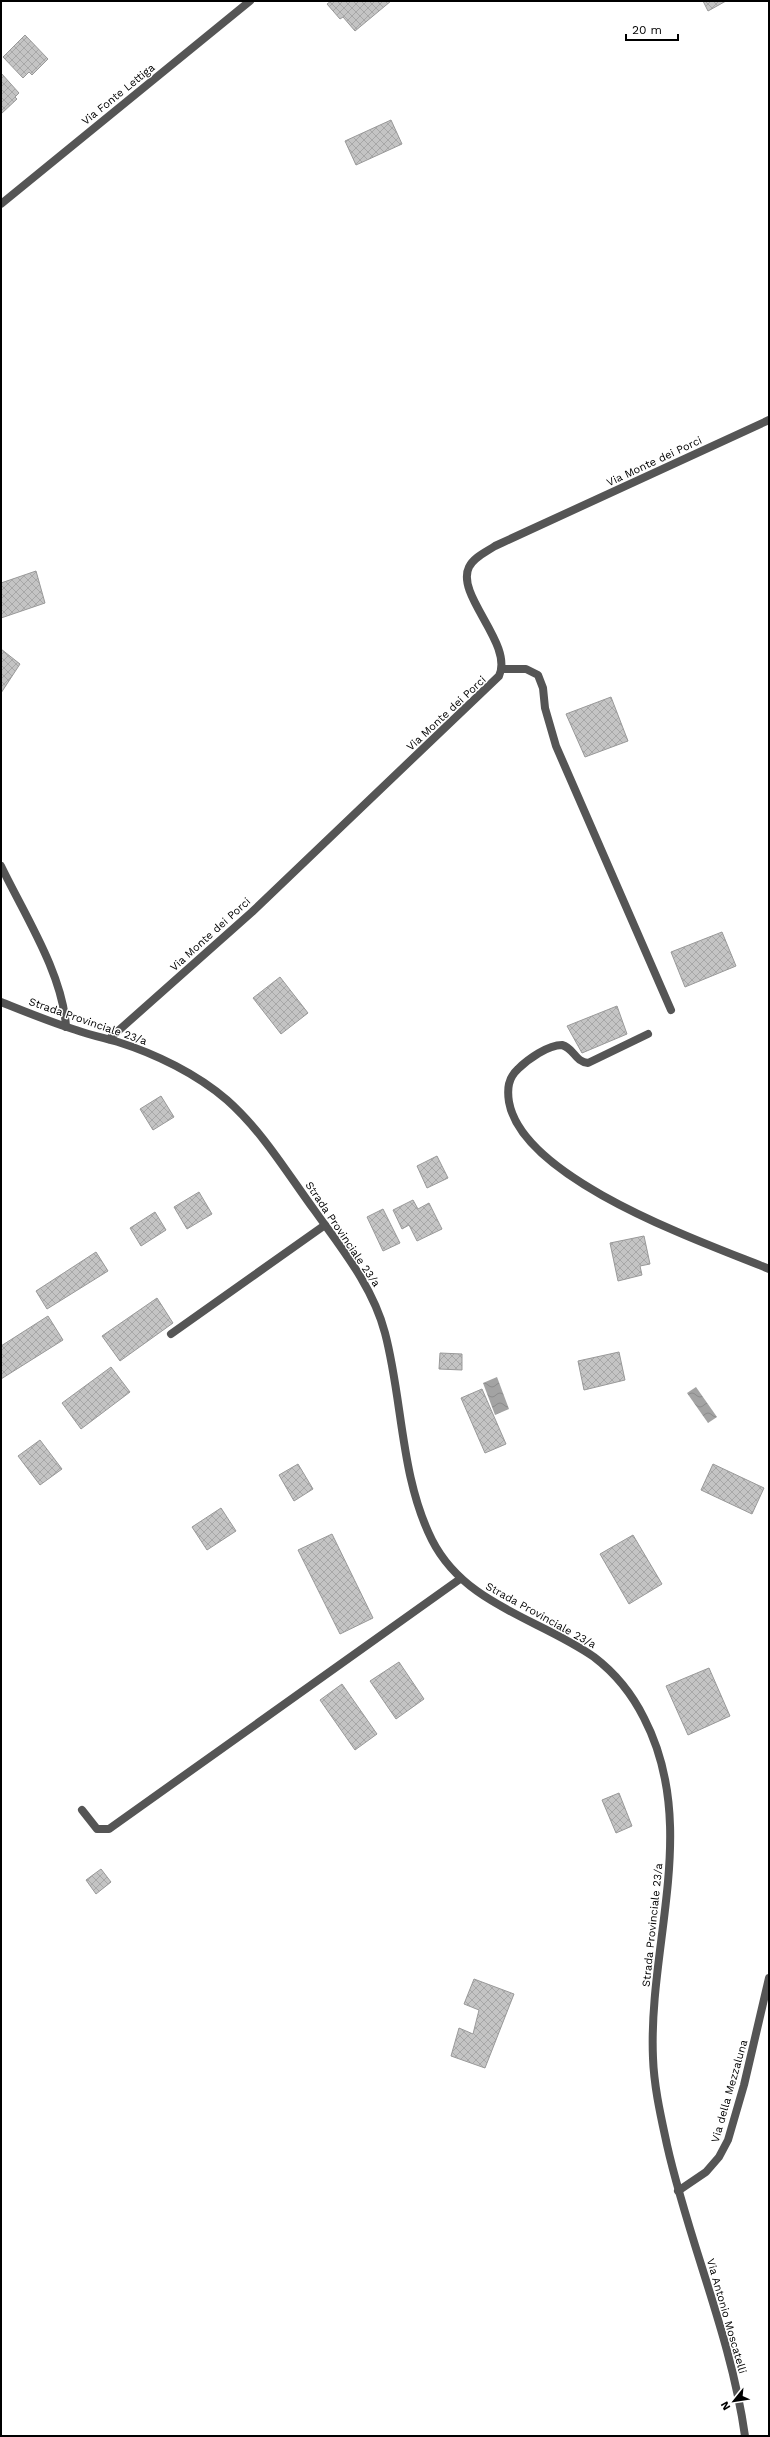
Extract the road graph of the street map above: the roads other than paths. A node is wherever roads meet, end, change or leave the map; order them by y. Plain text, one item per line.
1 (250, 1) edge
2 (1, 204) edge
3 (769, 420) edge
4 (502, 669) junction
5 (1, 866) edge
6 (1, 1002) edge
7 (672, 1010) dead end
8 (66, 1027) junction
9 (648, 1034) dead end
10 (110, 1039) junction
11 (324, 1225) junction
12 (769, 1269) edge
13 (171, 1334) dead end
14 (460, 1579) junction
15 (82, 1810) dead end
16 (769, 1978) edge
17 (678, 2191) junction
18 (696, 2250) joint
19 (745, 2436) edge

1 - 2 street, Via Fonte Lettiga
3 - 4 street, Via Monte dei Porci
4 - 7 street
4 - 10 street, Via Monte dei Porci
5 - 8 street
6 - 8 street, Strada Provinciale 23/a
8 - 10 street, Strada Provinciale 23/a
9 - 12 street
10 - 11 street, Strada Provinciale 23/a
11 - 13 street
11 - 14 street, Strada Provinciale 23/a
14 - 15 street
14 - 17 street, Strada Provinciale 23/a
16 - 17 street, Via della Mezzaluna
17 - 18 street, Strada Provinciale 23/a
18 - 19 street, Via Antonio Moscatelli

